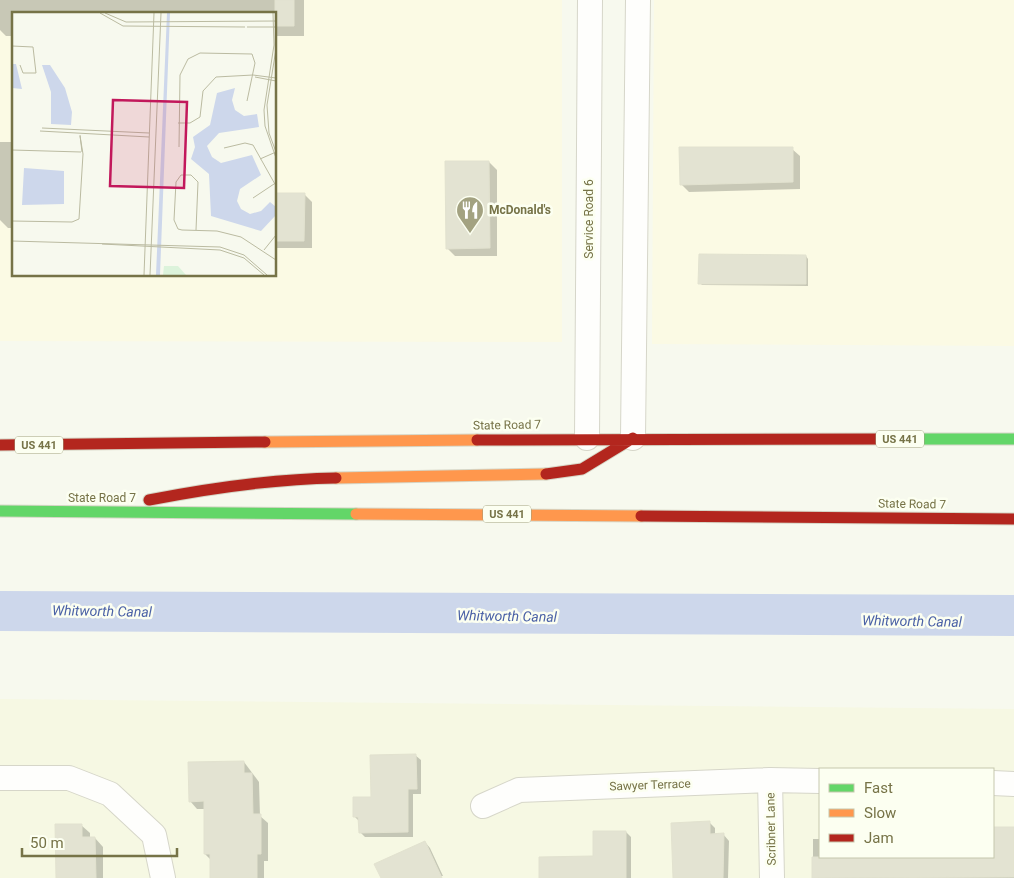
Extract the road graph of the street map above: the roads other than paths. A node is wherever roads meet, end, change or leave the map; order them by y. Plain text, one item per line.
1 (590, 0) edge
2 (638, 0) edge
3 (587, 438) junction
4 (633, 438) junction
5 (1014, 439) edge
6 (0, 445) edge
7 (0, 511) edge
8 (86, 512) junction
9 (1014, 519) edge
10 (0, 778) edge
11 (770, 780) junction
12 (819, 781) edge
13 (994, 783) edge
14 (1014, 784) edge
15 (483, 806) dead end
16 (163, 878) edge
17 (772, 878) edge

1 - 3 street, Service Road 6
2 - 4 street
3 - 4 main road, State Road 7 / US 441
3 - 6 main road, State Road 7 / US 441
4 - 5 main road, State Road 7 / US 441
4 - 8 main road
7 - 8 main road, State Road 7 / US 441
8 - 9 main road, State Road 7 / US 441
10 - 16 street
11 - 12 street, Sawyer Terrace
11 - 15 street, Sawyer Terrace
11 - 17 street, Scribner Lane
13 - 14 street

